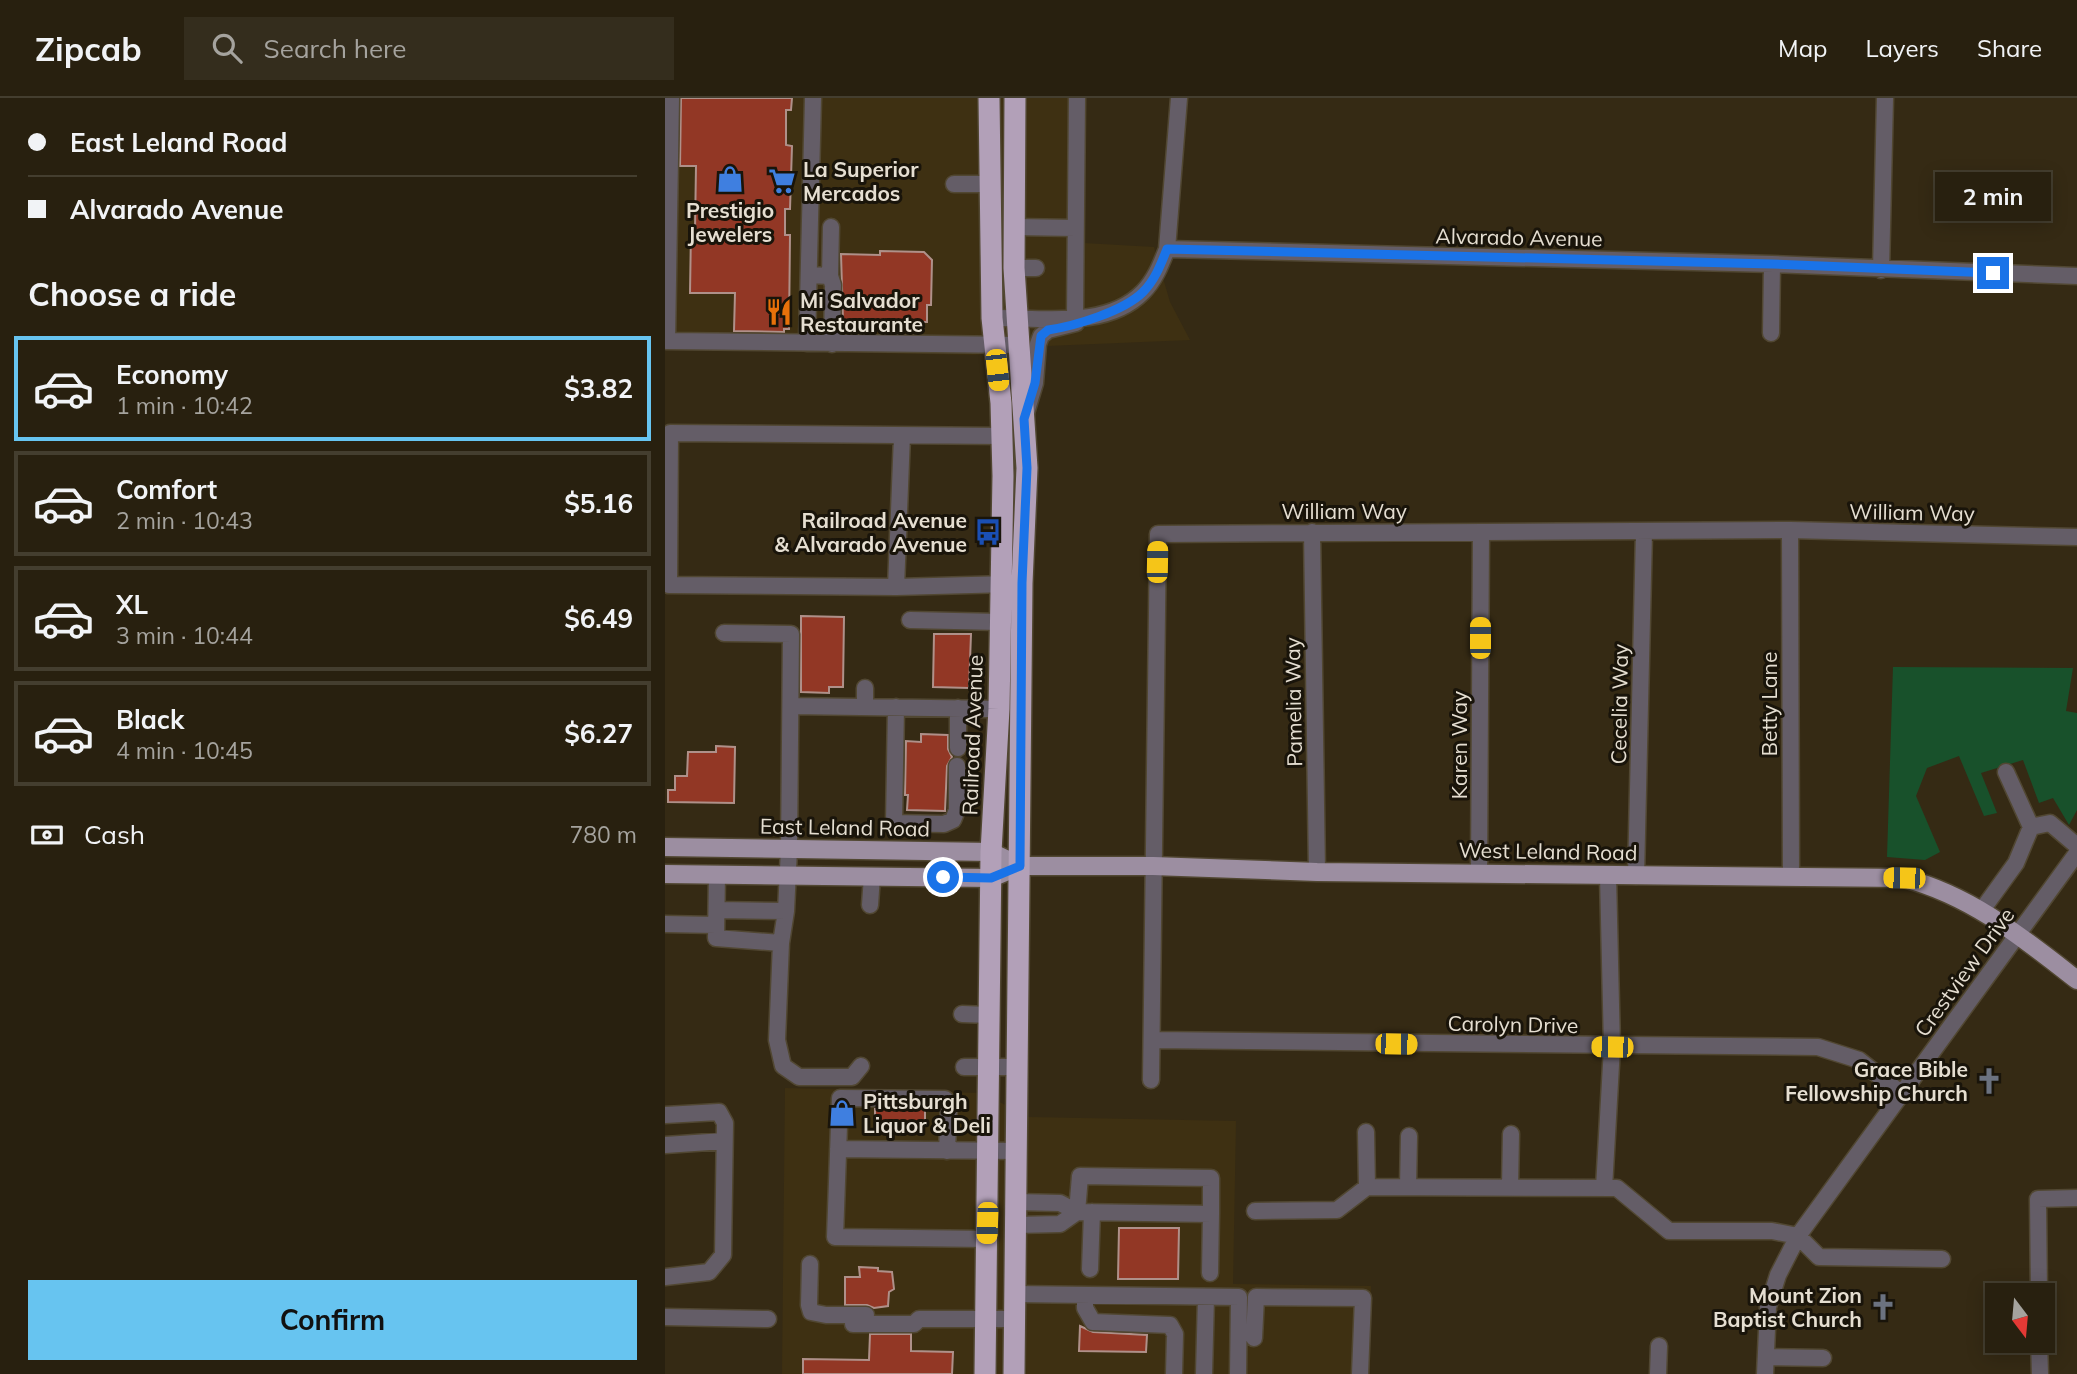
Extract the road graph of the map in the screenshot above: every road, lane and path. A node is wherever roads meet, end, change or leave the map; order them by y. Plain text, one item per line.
1 (671, 98) edge
2 (813, 98) edge
3 (989, 98) edge
4 (1015, 98) edge
5 (1077, 98) edge
6 (1179, 98) edge
7 (1885, 98) edge
8 (954, 184) dead end
9 (989, 184) junction
10 (831, 227) dead end
11 (1014, 228) junction
12 (1075, 228) junction
13 (1167, 249) junction
14 (1772, 264) junction
15 (1014, 268) junction
16 (1036, 268) dead end
17 (1881, 270) junction
18 (809, 275) junction
19 (830, 276) junction
20 (2077, 276) edge
21 (1097, 316) junction
22 (1017, 317) junction
23 (1075, 317) junction
24 (992, 318) junction
25 (1771, 333) dead end
26 (807, 343) junction
27 (832, 344) junction
28 (1019, 345) junction
29 (995, 346) junction
30 (1024, 419) junction
31 (902, 436) junction
32 (1003, 436) junction
33 (1790, 530) junction
34 (1312, 532) junction
35 (1644, 532) junction
36 (1481, 533) junction
37 (2077, 537) edge
38 (1012, 584) junction
39 (896, 587) junction
40 (910, 620) dead end
41 (1000, 622) junction
42 (724, 633) dead end
43 (865, 688) dead end
44 (904, 703) junction
45 (791, 706) junction
46 (865, 707) junction
47 (958, 708) junction
48 (999, 709) junction
49 (958, 748) dead end
50 (957, 766) dead end
51 (2006, 772) dead end
52 (2031, 827) junction
53 (2077, 846) edge
54 (665, 847) edge
55 (789, 849) junction
56 (991, 852) junction
57 (2077, 853) edge
58 (1020, 866) junction
59 (1153, 866) junction
60 (1317, 872) junction
61 (1479, 873) junction
62 (665, 874) edge
63 (717, 874) junction
64 (787, 875) junction
65 (872, 876) junction
66 (1608, 876) junction
67 (1636, 876) junction
68 (1791, 877) junction
69 (991, 878) junction
70 (870, 905) dead end
71 (1982, 910) junction
72 (786, 911) junction
73 (717, 917) junction
74 (665, 924) edge
75 (2017, 933) junction
76 (781, 943) junction
77 (2077, 980) edge
78 (962, 1014) dead end
79 (989, 1015) junction
80 (1152, 1040) junction
81 (1612, 1047) junction
82 (861, 1066) dead end
83 (964, 1067) dead end
84 (989, 1067) junction
85 (1017, 1068) junction
86 (1151, 1080) dead end
87 (1902, 1094) junction
88 (665, 1115) edge
89 (1366, 1132) dead end
90 (1511, 1134) dead end
91 (1409, 1136) dead end
92 (724, 1141) junction
93 (665, 1145) edge
94 (838, 1149) junction
95 (947, 1151) junction
96 (988, 1151) junction
97 (1016, 1151) junction
98 (1367, 1187) junction
99 (1408, 1187) junction
100 (1510, 1187) junction
101 (1604, 1188) junction
102 (2077, 1198) edge
103 (1016, 1202) junction
104 (1255, 1211) dead end
105 (1084, 1212) junction
106 (1211, 1214) junction
107 (1016, 1225) junction
108 (1798, 1236) junction
109 (986, 1239) junction
110 (1942, 1259) dead end
111 (810, 1264) dead end
112 (1090, 1269) dead end
113 (1210, 1273) dead end
114 (665, 1277) edge
115 (2039, 1283) edge
116 (1015, 1294) junction
117 (1084, 1296) junction
118 (1206, 1297) junction
119 (665, 1317) edge
120 (768, 1319) dead end
121 (919, 1319) junction
122 (986, 1319) junction
123 (1015, 1319) junction
124 (853, 1324) dead end
125 (1254, 1338) dead end
126 (1659, 1346) dead end
127 (2039, 1353) edge
128 (1823, 1358) dead end
129 (1766, 1366) edge
130 (985, 1374) edge
131 (1014, 1374) edge
132 (1174, 1374) edge
133 (1204, 1374) edge
134 (1238, 1374) edge
135 (1360, 1374) edge
136 (1658, 1374) edge
137 (2040, 1374) edge

1 - 26 street
2 - 18 street
3 - 9 highway, Railroad Avenue
4 - 11 highway, Railroad Avenue
5 - 12 street
6 - 13 street
7 - 17 street
8 - 9 street
9 - 24 highway, Railroad Avenue
10 - 19 street
11 - 12 street
11 - 15 highway, Railroad Avenue
12 - 23 street
13 - 14 street, Alvarado Avenue
13 - 21 street
14 - 17 street, Alvarado Avenue
14 - 25 street
15 - 16 street
15 - 22 highway, Railroad Avenue
17 - 20 street, Alvarado Avenue
18 - 19 street
18 - 26 street
19 - 27 street
21 - 23 street
21 - 30 street
22 - 23 street
22 - 24 street
22 - 28 highway, Railroad Avenue
24 - 29 highway, Railroad Avenue
26 - 27 street
27 - 29 street
28 - 29 street
28 - 30 highway, Railroad Avenue
29 - 32 highway, Railroad Avenue
30 - 38 highway, Railroad Avenue
31 - 32 street
31 - 39 street
31 - 39 street
32 - 38 highway, Railroad Avenue
33 - 35 street, William Way
33 - 37 street, William Way
33 - 68 street, Betty Lane
34 - 36 street, William Way
34 - 59 street, William Way
34 - 60 street, Pamelia Way
35 - 36 street, William Way
35 - 67 street, Cecelia Way
36 - 61 street, Karen Way
38 - 39 street
38 - 41 highway, Railroad Avenue
38 - 58 highway, Railroad Avenue
40 - 41 street
41 - 48 highway, Railroad Avenue
42 - 45 street
43 - 46 street
44 - 46 street
44 - 47 street
44 - 50 street
45 - 46 street
45 - 55 street
47 - 48 street
47 - 49 street
48 - 56 highway, Railroad Avenue
51 - 52 street
52 - 53 street
52 - 71 street
54 - 55 main road, East Leland Road
55 - 56 main road, East Leland Road
55 - 64 street
56 - 58 main road, East Leland Road
56 - 69 highway, Railroad Avenue
57 - 75 street, Crestview Drive
58 - 59 main road, West Leland Road
58 - 69 main road, West Leland Road
58 - 85 highway, Railroad Avenue
59 - 60 main road, West Leland Road
59 - 80 street, William Way
60 - 61 main road, West Leland Road
61 - 66 main road, West Leland Road
62 - 63 main road
63 - 64 main road
63 - 73 street
64 - 65 main road
64 - 72 street
65 - 69 main road
65 - 70 street
66 - 67 main road, West Leland Road
66 - 81 street
67 - 68 main road, West Leland Road
68 - 71 main road, West Leland Road
69 - 79 highway, Railroad Avenue
71 - 75 main road, West Leland Road
72 - 73 street
72 - 76 street
73 - 74 street
73 - 76 street
75 - 77 main road, West Leland Road
75 - 87 street, Crestview Drive
76 - 82 street
78 - 79 street
79 - 84 highway, Railroad Avenue
80 - 81 street, Carolyn Drive
80 - 86 street, William Way
81 - 87 street, Carolyn Drive
81 - 101 street
83 - 84 street
84 - 85 street
84 - 96 highway, Railroad Avenue
85 - 97 highway, Railroad Avenue
87 - 108 street, Crestview Drive
88 - 92 street
89 - 98 street
90 - 100 street
91 - 99 street
92 - 93 street
92 - 114 street
94 - 95 street
94 - 95 street
94 - 109 street
95 - 96 street
96 - 97 street
96 - 109 highway, Railroad Avenue
97 - 103 highway, Railroad Avenue
98 - 99 street
98 - 104 street
99 - 100 street
100 - 101 street
101 - 108 street
102 - 115 street
103 - 105 street
103 - 107 highway, Railroad Avenue
105 - 106 street
105 - 106 street
105 - 107 street
105 - 112 street
106 - 113 street
107 - 116 highway, Railroad Avenue
108 - 110 street
108 - 129 street, Crestview Drive
109 - 122 highway, Railroad Avenue
111 - 121 street
116 - 117 street
116 - 123 highway, Railroad Avenue
117 - 118 street
117 - 132 street
118 - 133 street
118 - 134 street
119 - 120 street
121 - 122 street
121 - 124 street
122 - 123 street
122 - 130 highway, Railroad Avenue
123 - 131 highway, Railroad Avenue
125 - 135 street
126 - 136 street
127 - 137 street
128 - 129 street

